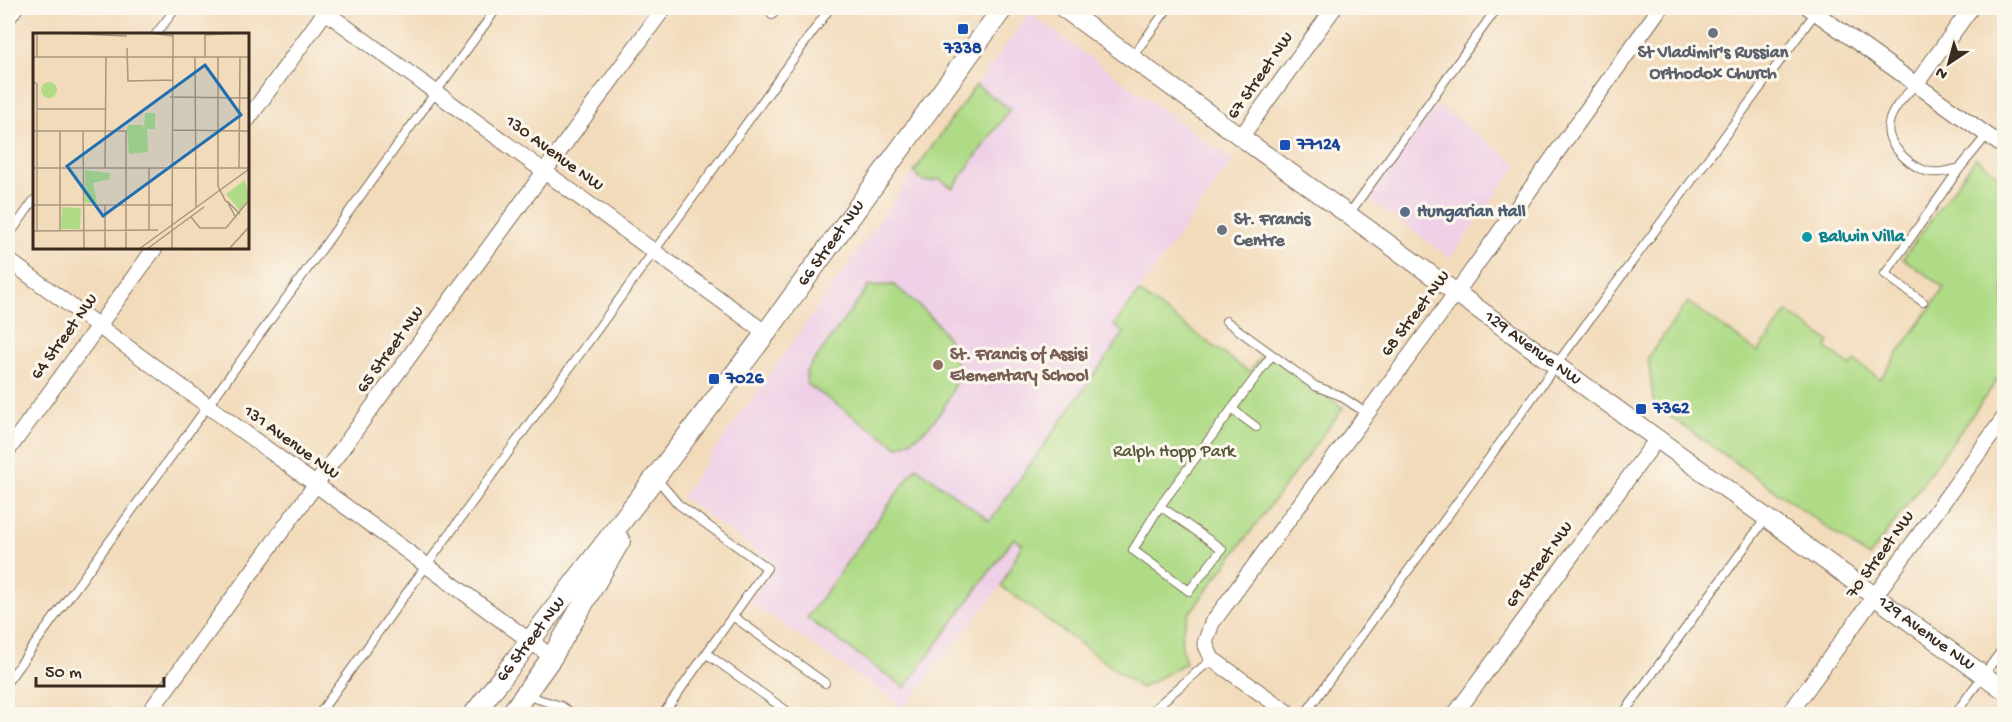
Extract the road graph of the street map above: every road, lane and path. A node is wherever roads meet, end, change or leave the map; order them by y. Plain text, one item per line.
1 (15, 8) edge
2 (176, 8) edge
3 (497, 8) edge
4 (664, 8) edge
5 (777, 8) edge
6 (830, 8) edge
7 (1004, 8) edge
8 (1062, 8) edge
9 (1168, 8) edge
10 (1334, 8) edge
11 (1497, 8) edge
12 (1660, 8) edge
13 (1971, 8) edge
14 (324, 9) edge
15 (1815, 9) edge
16 (772, 15) dead end
17 (8, 18) edge
18 (157, 33) edge
19 (1131, 59) junction
20 (1916, 84) junction
21 (436, 93) junction
22 (249, 117) edge
23 (1987, 135) junction
24 (1241, 138) junction
25 (2004, 147) edge
26 (1960, 168) junction
27 (545, 172) junction
28 (33, 201) edge
29 (1348, 215) junction
30 (8, 237) edge
31 (154, 249) edge
32 (655, 251) junction
33 (8, 260) edge
34 (1456, 293) junction
35 (1923, 302) dead end
36 (1226, 321) dead end
37 (98, 326) junction
38 (766, 333) junction
39 (1272, 355) junction
40 (1556, 365) junction
41 (208, 406) junction
42 (1232, 409) junction
43 (1366, 413) junction
44 (2004, 418) edge
45 (1256, 427) dead end
46 (1657, 439) junction
47 (8, 450) edge
48 (657, 479) junction
49 (316, 485) junction
50 (1160, 506) junction
51 (1766, 518) junction
52 (426, 565) junction
53 (1875, 597) junction
54 (734, 617) junction
55 (529, 640) junction
56 (2004, 646) edge
57 (706, 654) junction
58 (552, 657) junction
59 (1212, 658) junction
60 (1984, 675) junction
61 (8, 681) edge
62 (825, 683) dead end
63 (2004, 690) edge
64 (525, 694) junction
65 (148, 714) edge
66 (319, 714) edge
67 (474, 714) edge
68 (511, 714) edge
69 (573, 714) edge
70 (663, 714) edge
71 (791, 714) edge
72 (1148, 714) edge
73 (1290, 714) edge
74 (1305, 714) edge
75 (1455, 714) edge
76 (1623, 714) edge
77 (1789, 714) edge
78 (1955, 714) edge

1 - 17 street
2 - 18 lane
3 - 21 lane
4 - 27 street, 65 Street NW
5 - 16 lane
6 - 32 lane
7 - 38 main road, 66 Street NW
8 - 19 street, 129 Avenue NW
9 - 19 lane
10 - 24 street, 67 Street NW
11 - 29 lane
12 - 34 street, 68 Street NW
13 - 20 street
14 - 21 street, 130 Avenue NW
14 - 22 street
15 - 20 street
15 - 40 lane
19 - 24 street, 129 Avenue NW
20 - 23 street
20 - 26 lane
21 - 27 street, 130 Avenue NW
21 - 41 lane
23 - 25 street
23 - 26 lane
24 - 29 street, 129 Avenue NW
26 - 35 lane
27 - 32 street, 130 Avenue NW
27 - 49 street, 65 Street NW
28 - 30 lane
29 - 34 street, 129 Avenue NW
31 - 37 street, 64 Street NW
32 - 38 street, 130 Avenue NW
32 - 52 lane
33 - 37 street, 131 Avenue NW
34 - 40 street, 129 Avenue NW
34 - 43 street, 68 Street NW
36 - 39 lane
37 - 41 street, 131 Avenue NW
37 - 47 street, 64 Street NW
38 - 48 main road, 66 Street NW
39 - 42 lane
39 - 43 lane
40 - 46 street, 129 Avenue NW
40 - 74 lane
41 - 49 street, 131 Avenue NW
41 - 61 lane
42 - 45 lane
42 - 50 lane
43 - 59 street, 68 Street NW
44 - 53 street, 70 Street NW
46 - 51 street, 129 Avenue NW
46 - 75 street, 69 Street NW
48 - 54 lane
48 - 55 main road, 66 Street NW
48 - 58 main road, 66 Street NW
49 - 52 street, 131 Avenue NW
49 - 65 street, 65 Street NW
50 - 50 lane
51 - 53 street, 129 Avenue NW
51 - 76 lane
52 - 55 street, 131 Avenue NW
52 - 66 lane
53 - 60 street, 129 Avenue NW
53 - 77 street, 70 Street NW
54 - 57 lane
54 - 62 lane
55 - 58 street, 131 Avenue NW
55 - 67 main road, 66 Street NW
56 - 60 lane
57 - 70 lane
57 - 71 lane
58 - 64 main road, 66 Street NW
59 - 72 lane
59 - 73 street
60 - 63 street, 129 Avenue NW
60 - 78 lane
64 - 68 main road, 66 Street NW
64 - 69 lane

